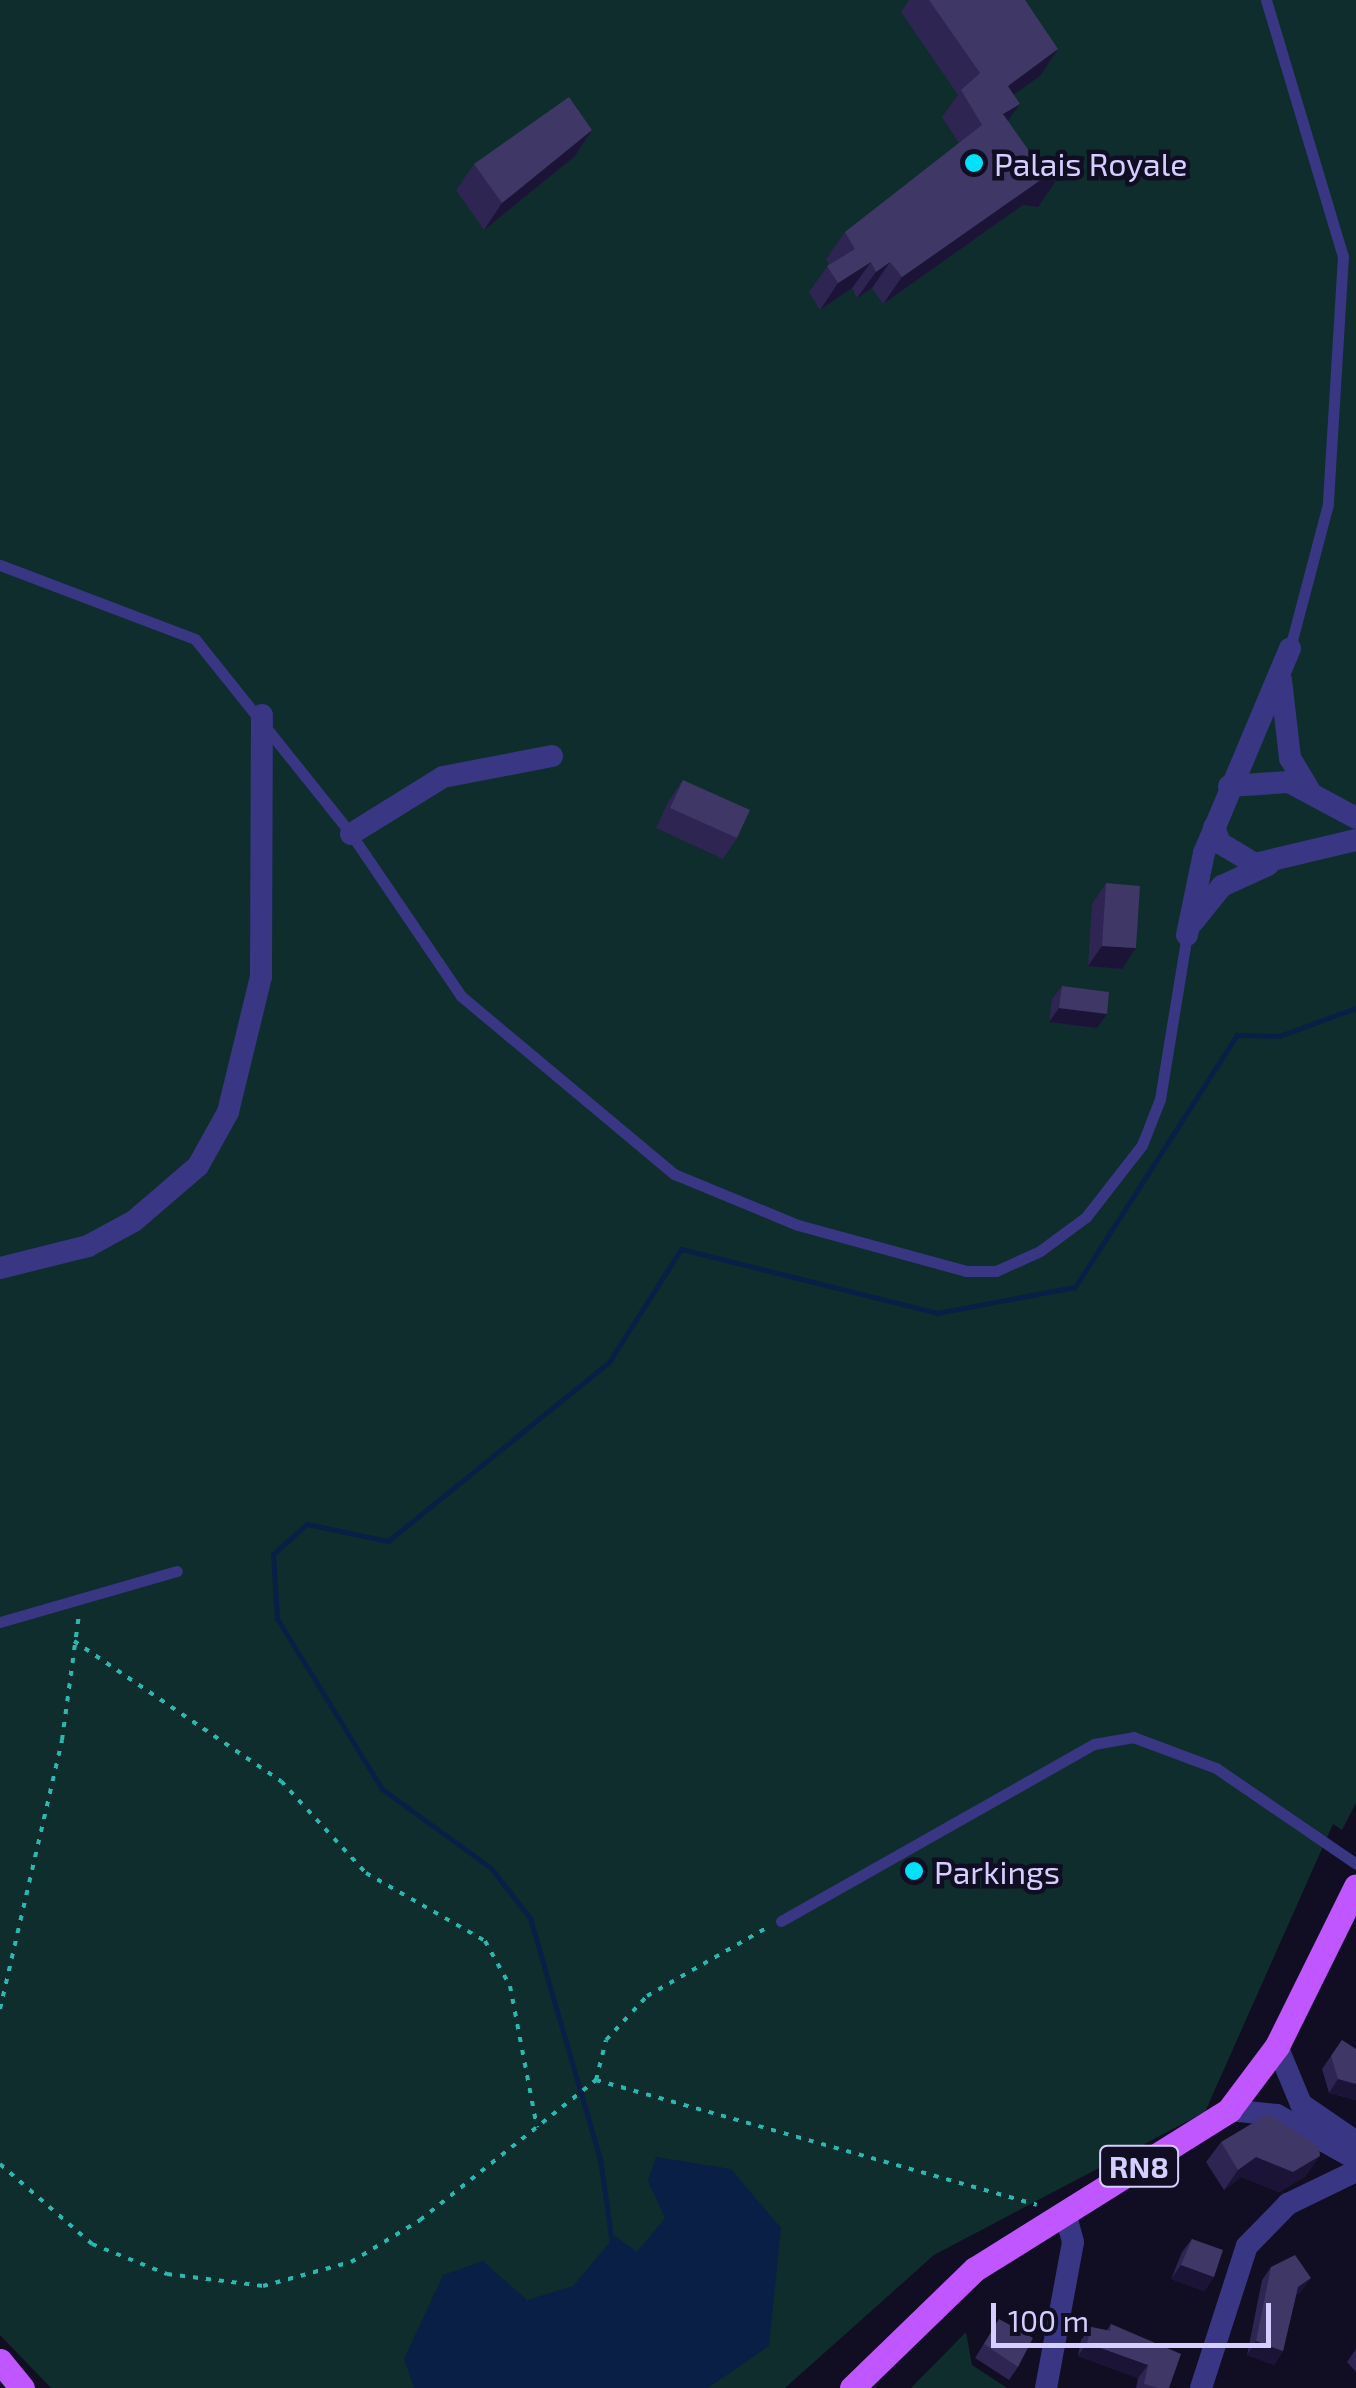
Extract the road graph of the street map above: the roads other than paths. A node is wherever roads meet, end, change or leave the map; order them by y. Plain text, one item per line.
1 (1266, 0) edge
2 (0, 565) edge
3 (1290, 648) junction
4 (262, 715) junction
5 (552, 756) dead end
6 (1228, 786) junction
7 (1309, 790) junction
8 (1356, 818) edge
9 (1214, 827) junction
10 (351, 834) junction
11 (1356, 840) edge
12 (1274, 863) junction
13 (1187, 935) junction
14 (0, 1268) edge
15 (177, 1570) dead end
16 (0, 1622) edge
17 (1356, 1864) edge
18 (1356, 1886) edge
19 (780, 1921) road end
20 (1277, 2046) junction
21 (1229, 2110) junction
22 (1356, 2142) edge
23 (1356, 2159) edge
24 (1356, 2171) edge
25 (1065, 2213) junction
26 (0, 2362) edge
27 (22, 2388) edge
28 (852, 2388) edge
29 (1046, 2388) edge
30 (1201, 2388) edge

1 - 3 lane
2 - 4 lane
3 - 6 street
3 - 7 street
4 - 10 lane
4 - 14 street
5 - 10 street
6 - 7 street
6 - 9 street
7 - 8 street
9 - 12 street
9 - 13 street
10 - 13 lane
11 - 12 street
12 - 13 street
15 - 16 lane
17 - 19 lane
18 - 20 main road, RN8
20 - 21 main road, RN8
20 - 22 street
21 - 23 street
21 - 25 main road, RN8
24 - 30 street
25 - 28 main road, RN8
25 - 29 street
26 - 27 main road

